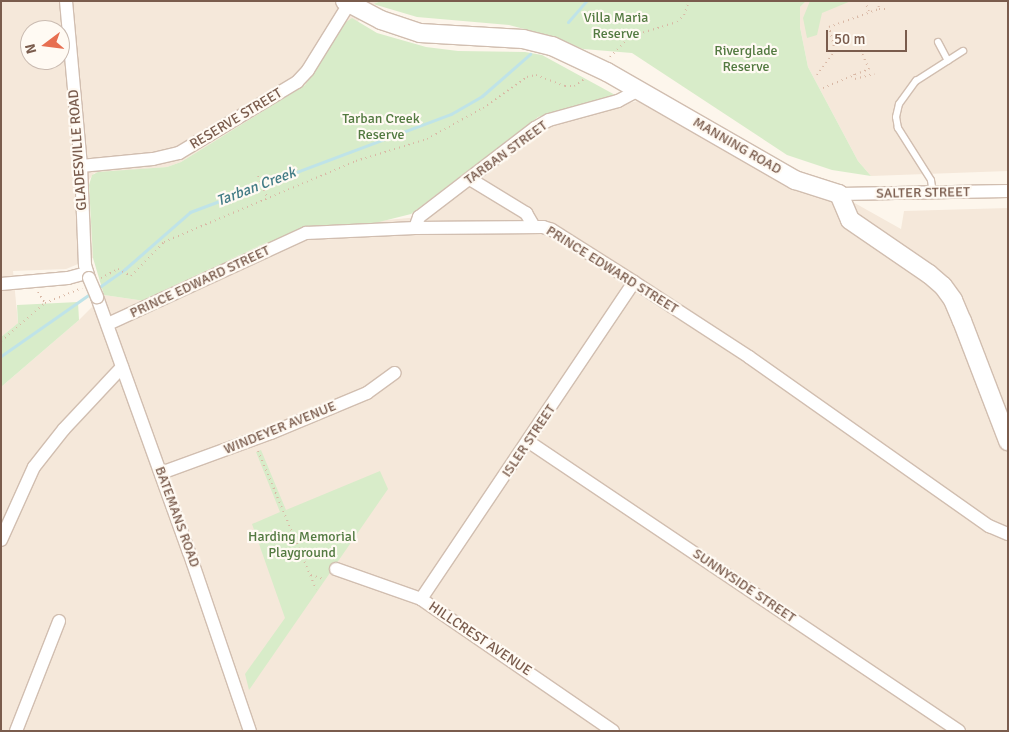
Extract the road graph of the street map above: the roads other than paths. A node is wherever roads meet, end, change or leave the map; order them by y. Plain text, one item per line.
1 (66, 1) edge
2 (347, 2) edge
3 (938, 42) dead end
4 (963, 51) dead end
5 (948, 61) junction
6 (639, 90) junction
7 (81, 166) junction
8 (470, 179) junction
9 (1008, 191) edge
10 (933, 193) junction
11 (839, 194) junction
12 (533, 225) junction
13 (415, 228) junction
14 (88, 276) junction
15 (634, 282) junction
16 (1, 284) edge
17 (97, 297) joint
18 (108, 324) junction
19 (122, 367) junction
20 (395, 373) dead end
21 (1008, 441) edge
22 (529, 442) junction
23 (161, 473) junction
24 (1008, 534) edge
25 (1, 540) edge
26 (336, 569) dead end
27 (421, 599) junction
28 (59, 622) dead end
29 (254, 730) edge
30 (16, 731) edge
31 (613, 731) edge
32 (959, 731) edge

1 - 7 street, GLADESVILLE ROAD
2 - 6 street, MANNING ROAD
2 - 7 street, RESERVE STREET
3 - 5 lane
4 - 5 lane
5 - 10 lane
6 - 8 street, TARBAN STREET
6 - 11 street, MANNING ROAD
7 - 14 street, GLADESVILLE ROAD
8 - 12 street
8 - 13 street, TARBAN STREET
9 - 10 street, SALTER STREET
10 - 11 street, SALTER STREET
11 - 21 street
12 - 13 street, PRINCE EDWARD STREET
12 - 15 street, PRINCE EDWARD STREET
13 - 18 street, PRINCE EDWARD STREET
14 - 16 street
14 - 17 street, GLADESVILLE ROAD, bridge
15 - 22 street, ISLER STREET
15 - 24 street, PRINCE EDWARD STREET
17 - 18 street, BATEMANS ROAD
18 - 19 street, BATEMANS ROAD
19 - 23 street, BATEMANS ROAD
19 - 25 street
20 - 23 street, WINDEYER AVENUE
22 - 27 street, ISLER STREET
22 - 32 street, SUNNYSIDE STREET
23 - 29 street, BATEMANS ROAD
26 - 27 street, HILLCREST AVENUE
27 - 31 street, HILLCREST AVENUE
28 - 30 street

